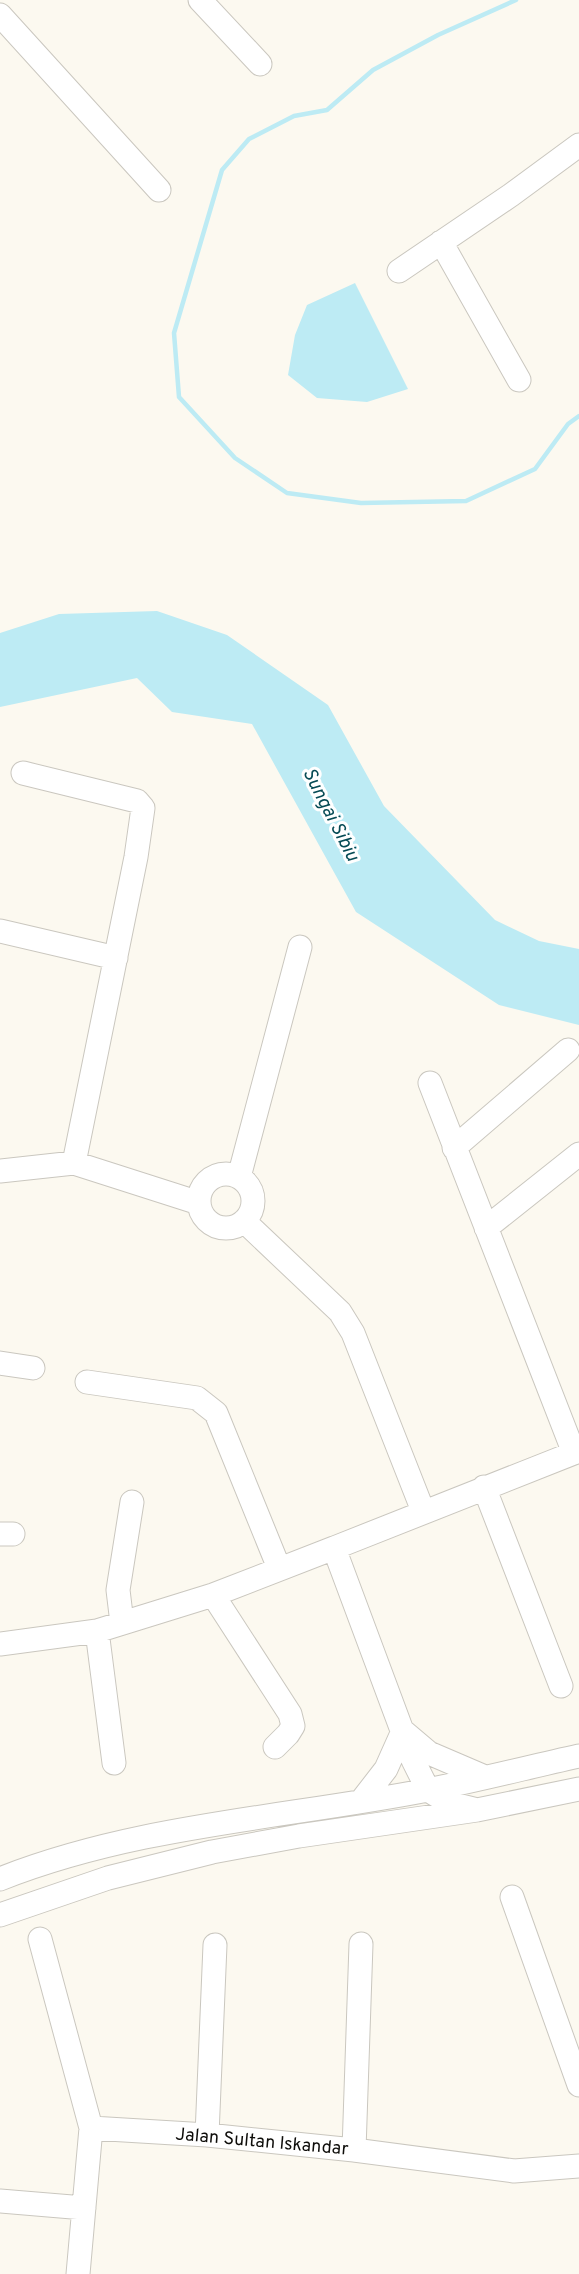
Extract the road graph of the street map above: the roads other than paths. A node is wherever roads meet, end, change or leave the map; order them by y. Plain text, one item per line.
1 (200, 0) edge
2 (0, 15) edge
3 (260, 64) dead end
4 (579, 145) edge
5 (159, 190) dead end
6 (441, 242) junction
7 (399, 271) dead end
8 (519, 380) dead end
9 (23, 773) dead end
10 (0, 931) edge
11 (300, 947) dead end
12 (116, 958) junction
13 (568, 1050) dead end
14 (430, 1083) dead end
15 (454, 1148) junction
16 (579, 1154) edge
17 (74, 1163) junction
18 (0, 1171) edge
19 (239, 1177) junction
20 (200, 1203) junction
21 (244, 1221) junction
22 (486, 1228) junction
23 (0, 1363) edge
24 (33, 1368) dead end
25 (87, 1382) dead end
26 (576, 1452) edge
27 (484, 1487) junction
28 (132, 1502) dead end
29 (423, 1511) junction
30 (334, 1548) junction
31 (279, 1568) junction
32 (213, 1595) junction
33 (122, 1623) junction
34 (97, 1631) junction
35 (0, 1644) edge
36 (561, 1686) dead end
37 (402, 1731) junction
38 (275, 1747) dead end
39 (579, 1756) edge
40 (114, 1763) dead end
41 (485, 1777) junction
42 (579, 1789) edge
43 (428, 1790) junction
44 (362, 1800) junction
45 (477, 1810) junction
46 (0, 1879) edge
47 (512, 1897) dead end
48 (0, 1914) edge
49 (40, 1939) dead end
50 (361, 1944) dead end
51 (215, 1945) dead end
52 (579, 2085) edge
53 (91, 2128) junction
54 (207, 2135) junction
55 (354, 2150) junction
56 (579, 2166) edge
57 (0, 2200) edge
58 (84, 2208) junction
59 (78, 2274) edge

1 - 3 street
2 - 5 street
4 - 6 street
6 - 7 street
6 - 8 street
9 - 12 street
10 - 12 street
11 - 19 street
12 - 17 street
13 - 15 street
14 - 15 street
15 - 22 street
16 - 22 street
17 - 18 street
17 - 20 street
19 - 20 street
19 - 21 street
20 - 21 street
21 - 29 street
22 - 26 street
23 - 24 street
25 - 31 street
26 - 27 street
27 - 29 street
27 - 36 street
28 - 33 street
29 - 30 street
30 - 31 street
30 - 37 street
31 - 32 street
32 - 33 street
32 - 38 street
33 - 34 street
34 - 35 street
34 - 40 street
37 - 41 street
37 - 43 street
37 - 44 street
39 - 41 street
41 - 43 street
42 - 45 street
43 - 44 street
43 - 45 street
44 - 46 street
45 - 48 street
47 - 52 street
49 - 53 street
50 - 55 street
51 - 54 street
53 - 54 street, Jalan Sultan Iskandar
53 - 58 street
54 - 55 street, Jalan Sultan Iskandar
55 - 56 street, Jalan Sultan Iskandar
57 - 58 street
58 - 59 street

